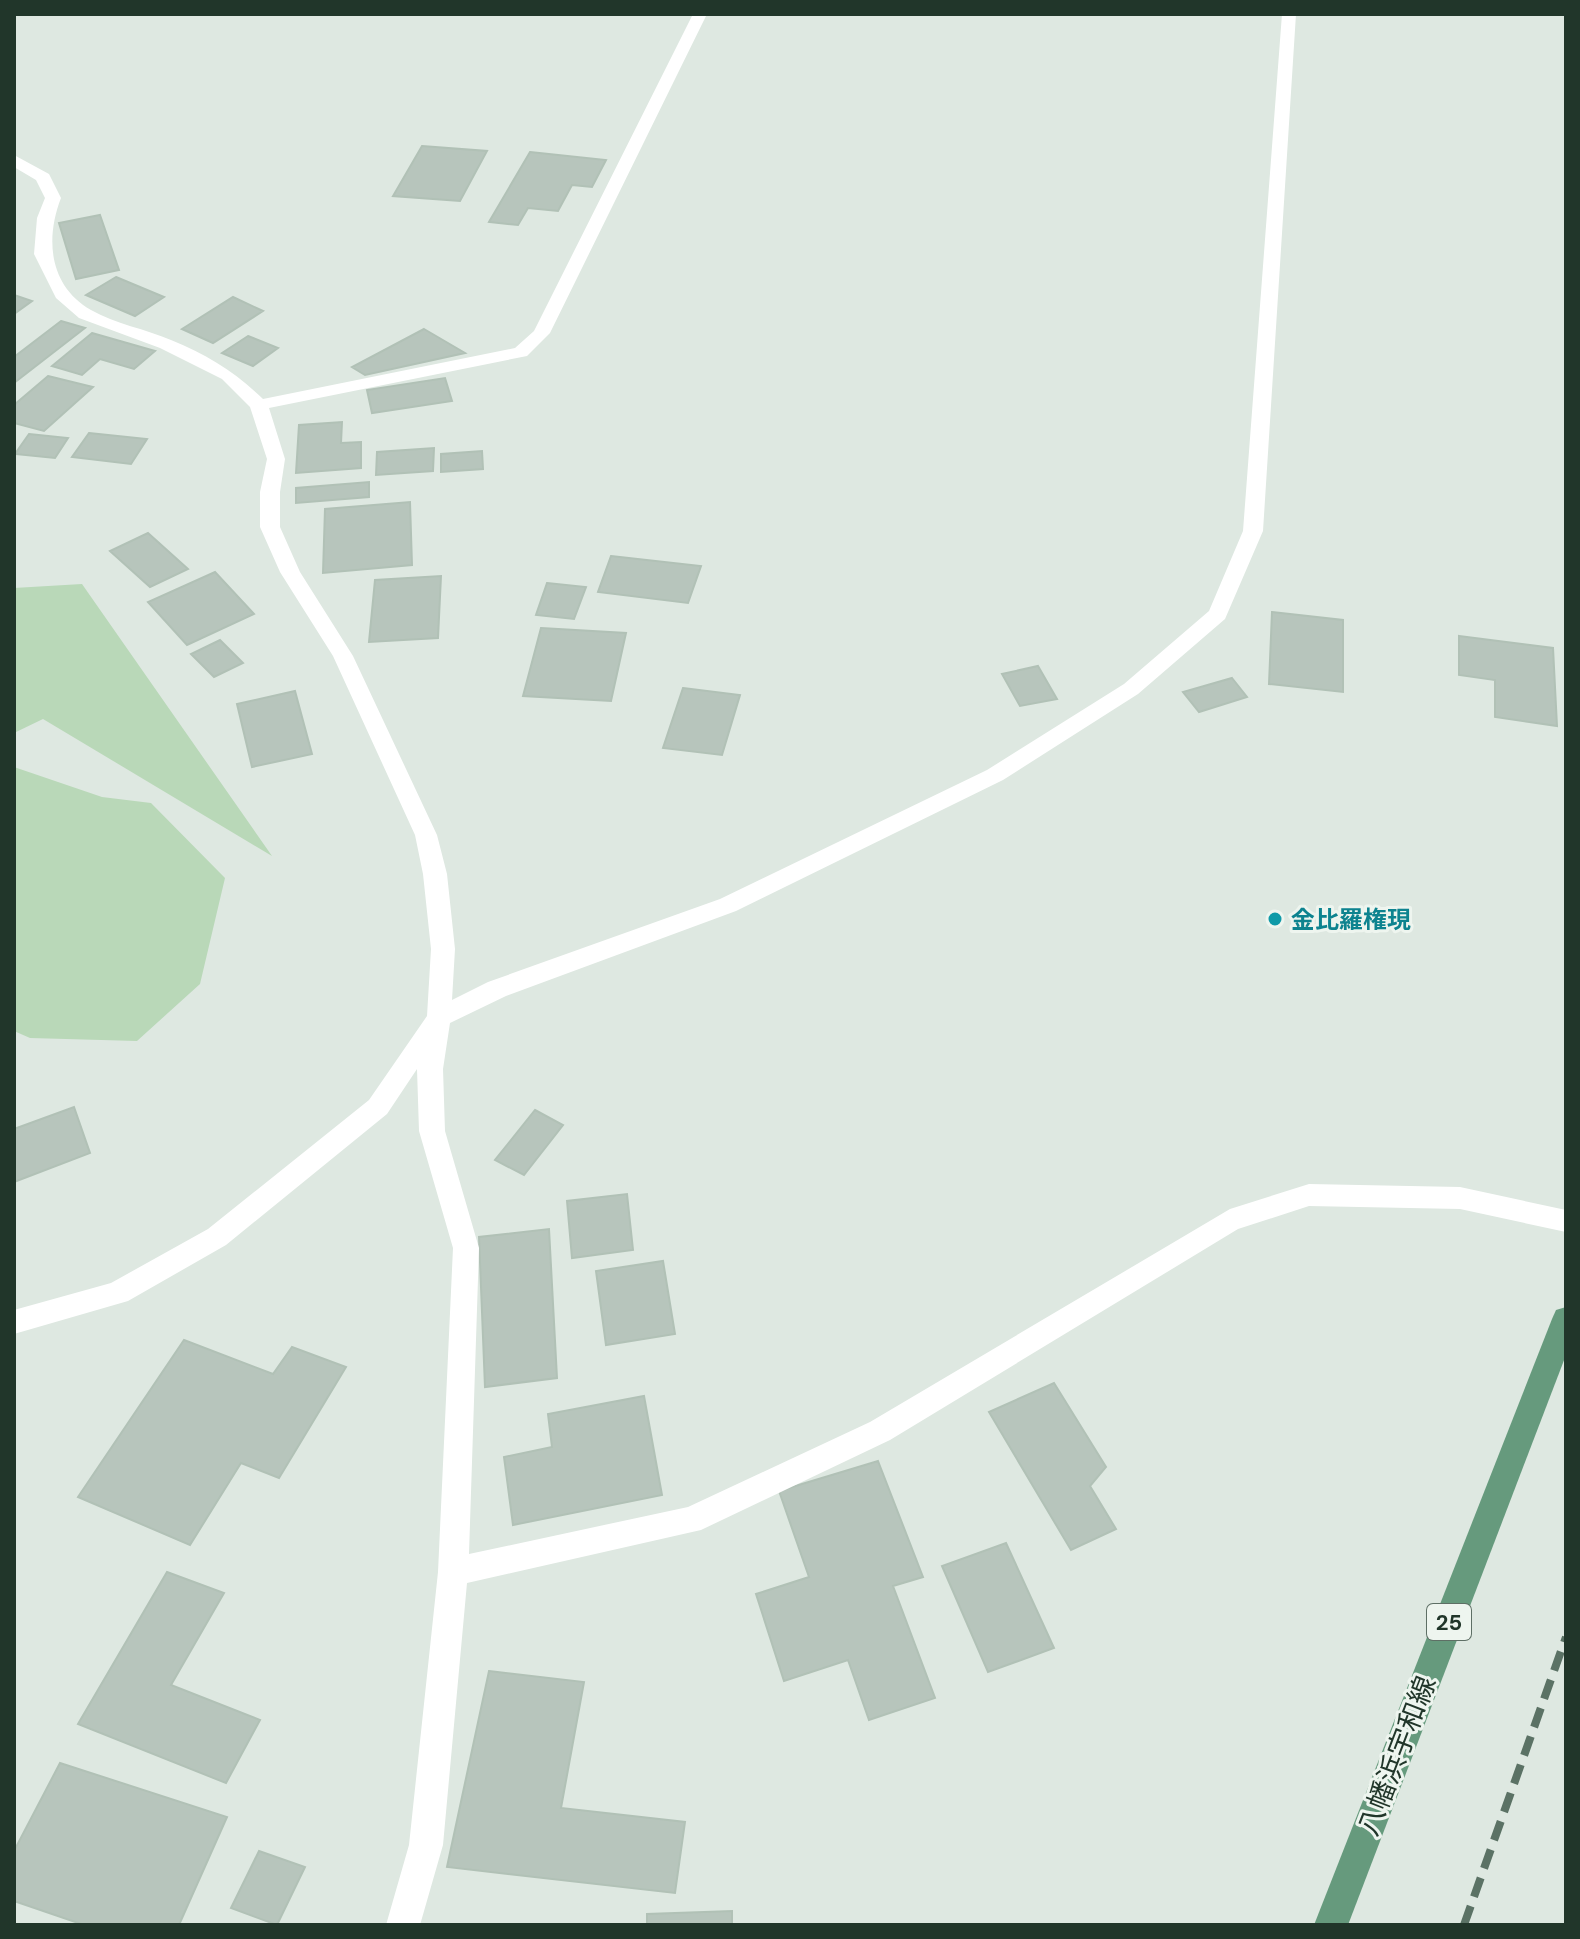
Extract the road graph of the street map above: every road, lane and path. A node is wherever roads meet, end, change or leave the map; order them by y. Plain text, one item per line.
1 (700, 14) edge
2 (1289, 14) edge
3 (14, 160) edge
4 (259, 405) junction
5 (439, 1018) junction
6 (1566, 1221) edge
7 (1566, 1319) edge
8 (14, 1322) edge
9 (453, 1572) junction
10 (403, 1925) edge
11 (1331, 1925) edge

1 - 4 street
2 - 5 street
3 - 4 street
4 - 5 street
5 - 8 street
5 - 9 street
6 - 9 street
7 - 11 main road, 八幡浜宇和線 / 25
9 - 10 street

